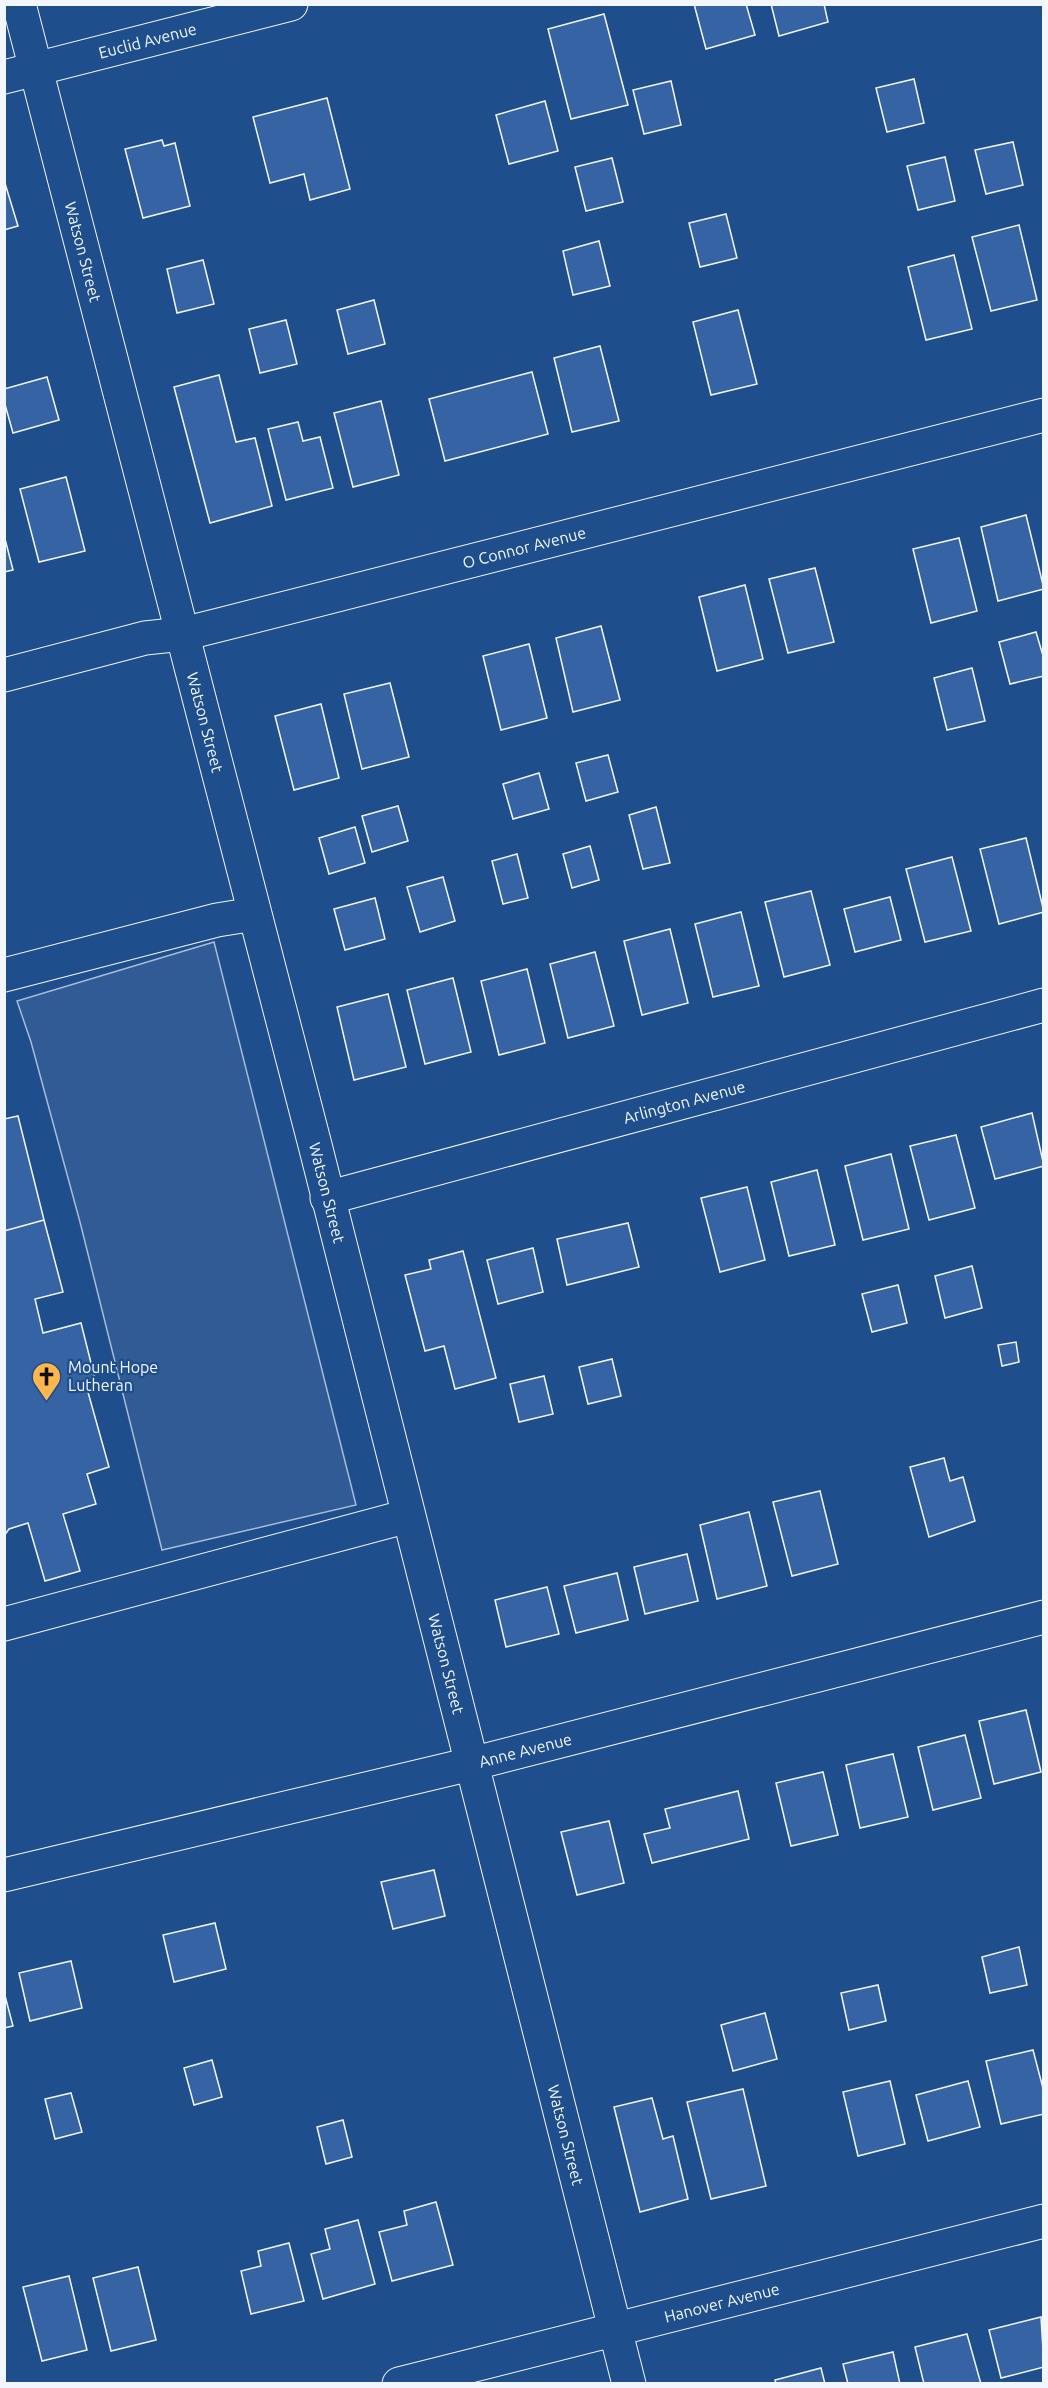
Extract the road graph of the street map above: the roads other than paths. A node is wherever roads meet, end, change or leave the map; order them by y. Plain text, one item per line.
1 (19, 4) edge
2 (291, 4) edge
3 (20, 73) edge
4 (1044, 415) edge
5 (183, 634) junction
6 (4, 675) edge
7 (254, 914) junction
8 (4, 975) edge
9 (1044, 1005) edge
10 (327, 1198) junction
11 (408, 1516) junction
12 (1044, 1617) edge
13 (4, 1624) edge
14 (471, 1764) junction
15 (4, 1875) edge
16 (1044, 2221) edge
17 (615, 2329) junction
18 (399, 2384) edge
19 (629, 2384) edge

1 - 3 street, Watson Street
2 - 3 street, Euclid Avenue
3 - 5 street, Watson Street
4 - 5 street, O Connor Avenue
5 - 6 street, O Connor Avenue
5 - 7 street, Watson Street
7 - 8 street
7 - 10 street, Watson Street
9 - 10 street, Arlington Avenue
10 - 11 street, Watson Street
11 - 13 street
11 - 14 street, Watson Street
12 - 14 street, Anne Avenue
14 - 15 street, Anne Avenue
14 - 17 street, Watson Street
16 - 17 street, Hanover Avenue
17 - 18 street, Hanover Avenue
17 - 19 street, Watson Street

